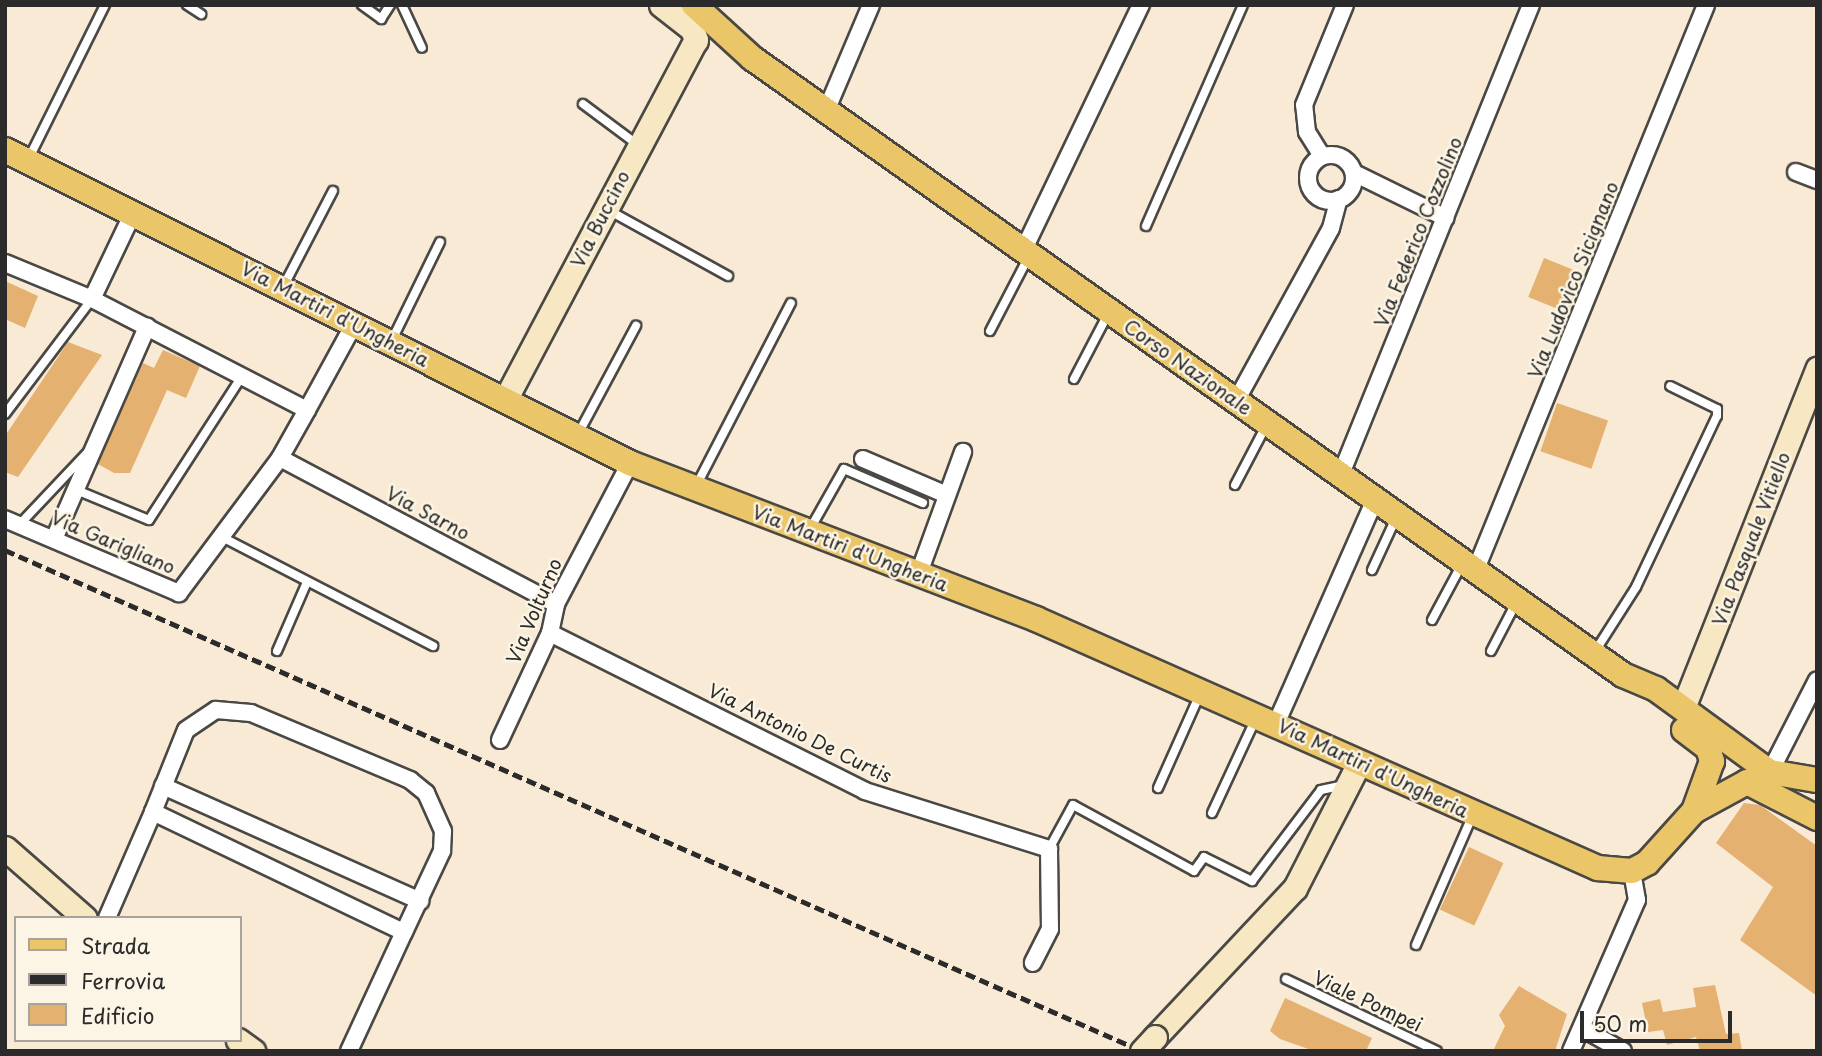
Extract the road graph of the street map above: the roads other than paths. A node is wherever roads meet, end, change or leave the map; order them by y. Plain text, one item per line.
1 (105, 5) edge
2 (187, 5) edge
3 (362, 5) edge
4 (390, 5) edge
5 (402, 5) edge
6 (661, 5) edge
7 (694, 5) edge
8 (871, 5) edge
9 (1141, 5) edge
10 (1243, 5) edge
11 (1345, 5) edge
12 (1531, 5) edge
13 (1706, 5) edge
14 (201, 14) dead end
15 (696, 40) junction
16 (422, 48) dead end
17 (752, 58) junction
18 (583, 104) dead end
19 (826, 111) junction
20 (638, 145) junction
21 (5, 150) edge
22 (1322, 156) junction
23 (28, 160) junction
24 (1796, 172) dead end
25 (1354, 173) junction
26 (1817, 180) edge
27 (333, 191) dead end
28 (1339, 199) junction
29 (606, 208) junction
30 (134, 211) junction
31 (1446, 218) junction
32 (1146, 226) dead end
33 (440, 242) dead end
34 (1026, 253) junction
35 (5, 263) edge
36 (728, 276) dead end
37 (283, 288) junction
38 (92, 299) junction
39 (791, 303) dead end
40 (1109, 312) junction
41 (354, 324) junction
42 (636, 326) dead end
43 (147, 327) junction
44 (990, 331) dead end
45 (390, 342) junction
46 (1817, 369) edge
47 (244, 373) junction
48 (1074, 379) dead end
49 (1670, 386) dead end
50 (505, 400) junction
51 (1236, 401) junction
52 (307, 410) junction
53 (5, 414) edge
54 (1267, 423) junction
55 (576, 437) junction
56 (90, 450) junction
57 (963, 452) dead end
58 (280, 458) junction
59 (863, 459) dead end
60 (630, 463) junction
61 (1341, 474) junction
62 (1235, 485) dead end
63 (74, 489) junction
64 (694, 489) junction
65 (947, 495) junction
66 (1375, 499) junction
67 (923, 503) dead end
68 (1397, 515) junction
69 (12, 522) edge
70 (808, 531) junction
71 (220, 537) junction
72 (54, 539) junction
73 (1469, 566) junction
74 (1372, 570) dead end
75 (919, 573) junction
76 (307, 582) junction
77 (1518, 600) junction
78 (556, 604) junction
79 (1432, 620) dead end
80 (550, 633) junction
81 (433, 646) dead end
82 (277, 651) dead end
83 (1490, 651) dead end
84 (1594, 654) junction
85 (1623, 675) junction
86 (1817, 680) edge
87 (1201, 691) junction
88 (1682, 708) junction
89 (1266, 720) junction
90 (499, 740) dead end
91 (1770, 772) junction
92 (1355, 773) junction
93 (1817, 780) edge
94 (163, 786) junction
95 (1158, 788) dead end
96 (1694, 811) junction
97 (153, 812) junction
98 (1212, 813) dead end
99 (1473, 814) junction
100 (1817, 818) edge
101 (5, 848) edge
102 (1049, 849) junction
103 (1632, 871) junction
104 (419, 901) junction
105 (83, 916) edge
106 (108, 916) edge
107 (404, 932) junction
108 (1416, 945) dead end
109 (1033, 963) dead end
110 (1286, 979) dead end
111 (1582, 1028) junction
112 (1148, 1044) edge
113 (349, 1051) edge
114 (1437, 1051) edge
115 (1571, 1051) edge
116 (1623, 1051) edge

1 - 23 lane
2 - 14 lane
3 - 4 lane
5 - 16 lane
6 - 15 street
7 - 17 main road, Corso Nazionale
8 - 19 street
9 - 34 street
10 - 32 lane
11 - 22 street
12 - 31 street, Via Federico Cozzolino
13 - 73 street, Via Ludovico Sicignano
15 - 17 street, Corso Nazionale
15 - 20 street, Via Buccino
17 - 19 main road, Corso Nazionale
18 - 20 lane
19 - 34 main road, Corso Nazionale
20 - 29 street, Via Buccino
21 - 23 main road, Via Martiri d'Ungheria
22 - 25 street
22 - 28 street
23 - 30 main road, Via Martiri d'Ungheria
24 - 26 street
25 - 28 street
25 - 31 street
27 - 37 lane
28 - 51 street
29 - 36 lane
29 - 50 street, Via Buccino
30 - 37 main road, Via Martiri d'Ungheria
30 - 38 street
31 - 61 street, Via Federico Cozzolino
33 - 45 lane
34 - 40 main road, Corso Nazionale
34 - 44 lane
35 - 38 street
37 - 41 main road, Via Martiri d'Ungheria
38 - 43 street
38 - 53 lane
39 - 64 lane
40 - 48 lane
40 - 51 main road, Corso Nazionale
41 - 45 main road, Via Martiri d'Ungheria
41 - 52 street
42 - 55 lane
43 - 47 street
43 - 56 street
45 - 50 main road, Via Martiri d'Ungheria
46 - 88 street, Via Pasquale Vitiello
47 - 52 street
47 - 63 lane
49 - 84 lane
50 - 55 main road, Via Martiri d'Ungheria
51 - 54 main road, Corso Nazionale
52 - 58 street
54 - 61 main road, Corso Nazionale
54 - 62 lane
55 - 60 main road, Via Martiri d'Ungheria
56 - 63 street
56 - 69 lane
57 - 65 street
58 - 71 street
58 - 78 street, Via Sarno
59 - 65 street
60 - 64 main road, Via Martiri d'Ungheria
60 - 78 street, Via Volturno
61 - 66 main road, Corso Nazionale
63 - 72 street
64 - 70 main road, Via Martiri d'Ungheria
65 - 75 street
66 - 68 main road, Corso Nazionale
66 - 89 street
67 - 70 lane
68 - 73 main road, Corso Nazionale
68 - 74 lane
69 - 72 street, Via Garigliano
70 - 75 main road, Via Martiri d'Ungheria
71 - 72 street, Via Garigliano
71 - 76 lane
73 - 77 main road, Corso Nazionale
73 - 79 lane
75 - 87 main road, Via Martiri d'Ungheria
76 - 81 lane
76 - 82 lane
77 - 83 lane
77 - 84 main road, Corso Nazionale
78 - 80 street, Via Volturno
80 - 90 street, Via Volturno
80 - 102 street, Via Antonio De Curtis
84 - 85 main road, Corso Nazionale
85 - 88 main road, Corso Nazionale
85 - 96 main road, Corso Nazionale
86 - 91 street
87 - 89 main road, Via Martiri d'Ungheria
87 - 95 lane
88 - 91 main road, Corso Nazionale
89 - 92 main road, Via Martiri d'Ungheria
89 - 98 lane
91 - 93 main road, Corso Nazionale
92 - 99 main road, Via Martiri d'Ungheria
92 - 102 lane
92 - 112 street
94 - 97 street
94 - 104 street
94 - 104 street
96 - 100 main road
96 - 103 main road
97 - 106 street
97 - 107 street
99 - 103 main road, Via Martiri d'Ungheria
99 - 108 lane
101 - 105 street
102 - 109 street
103 - 111 street
104 - 107 street
107 - 113 street
110 - 114 lane, Viale Pompei
111 - 115 street
111 - 116 street

